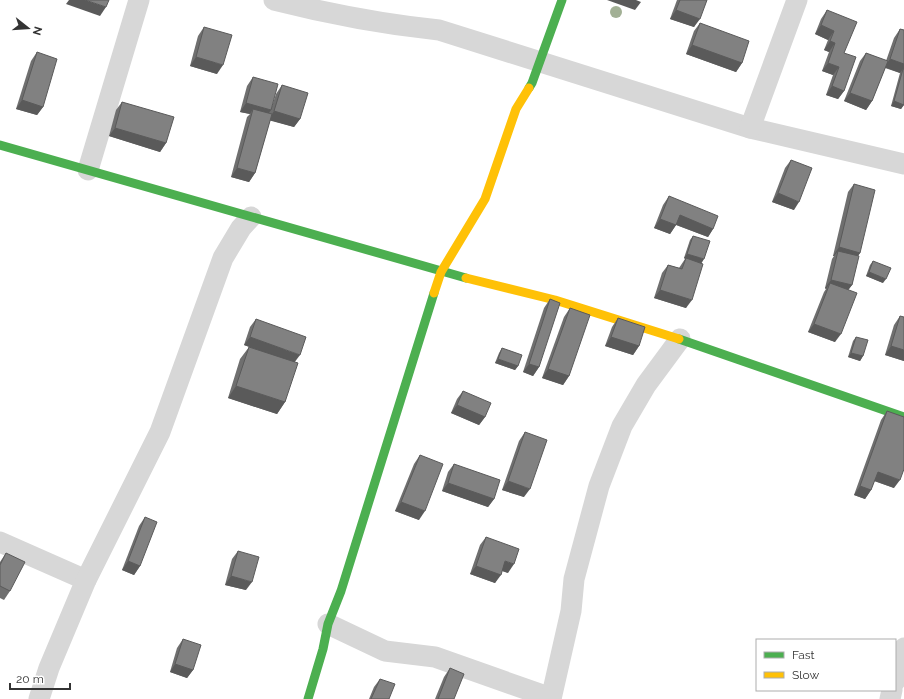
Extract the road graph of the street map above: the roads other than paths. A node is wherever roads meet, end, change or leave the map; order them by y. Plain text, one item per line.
1 (140, 0) edge
2 (274, 0) edge
3 (562, 0) edge
4 (797, 0) edge
5 (540, 63) junction
6 (750, 128) junction
7 (0, 145) edge
8 (904, 164) edge
9 (88, 170) junction
10 (251, 217) junction
11 (441, 272) junction
12 (680, 339) junction
13 (904, 417) edge
14 (0, 542) edge
15 (86, 580) junction
16 (328, 624) junction
17 (904, 648) edge
18 (896, 676) edge
19 (39, 699) edge
20 (308, 699) edge
21 (551, 699) edge

1 - 9 street
2 - 5 street
3 - 5 street
4 - 6 street
5 - 6 street
5 - 11 street
6 - 8 street
7 - 9 street
9 - 10 street
10 - 11 street
10 - 15 street
11 - 12 street
11 - 16 street
12 - 13 street
12 - 21 street
14 - 15 street
15 - 19 street
16 - 20 street
16 - 21 street
17 - 18 street

